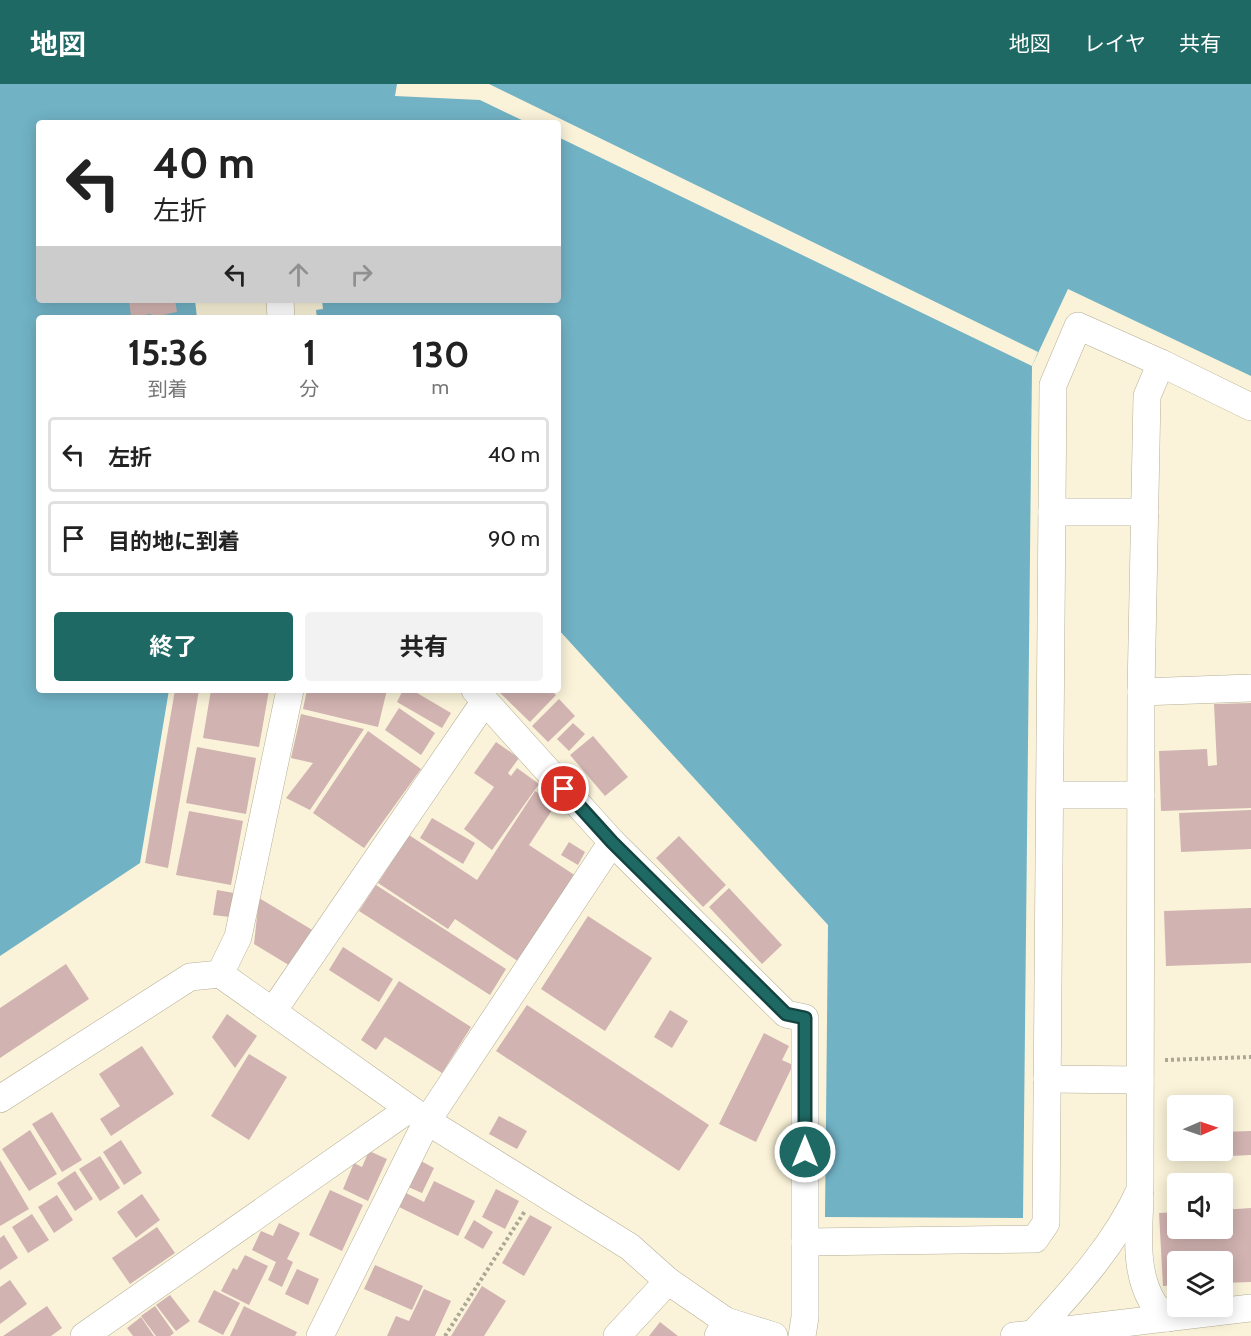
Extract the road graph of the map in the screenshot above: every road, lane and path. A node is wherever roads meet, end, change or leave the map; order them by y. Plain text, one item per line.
1 (1161, 363) junction
2 (1251, 406) edge
3 (1052, 512) junction
4 (1145, 512) junction
5 (1251, 688) edge
6 (1141, 692) junction
7 (289, 693) edge
8 (480, 695) edge
9 (1050, 795) junction
10 (1141, 795) junction
11 (612, 842) junction
12 (220, 974) junction
13 (273, 1011) junction
14 (1251, 1057) edge
15 (1140, 1071) junction
16 (1047, 1079) junction
17 (0, 1099) edge
18 (418, 1115) junction
19 (539, 1190) junction
20 (1140, 1190) junction
21 (805, 1242) junction
22 (668, 1281) junction
23 (1251, 1308) edge
24 (1168, 1318) junction
25 (722, 1328) edge
26 (1027, 1335) edge
27 (84, 1336) edge
28 (320, 1336) edge
29 (444, 1336) edge
30 (616, 1336) edge
31 (774, 1336) edge
32 (802, 1336) edge

1 - 2 street
1 - 3 street
1 - 4 street
3 - 4 street
3 - 9 street
4 - 6 street
5 - 6 street
6 - 10 street
7 - 12 street
8 - 11 street
8 - 13 street
9 - 10 street
9 - 16 street
10 - 15 street
11 - 18 street
11 - 21 street
12 - 13 street
12 - 17 street
13 - 18 street
14 - 15 path
15 - 16 street
15 - 20 street
16 - 21 street
18 - 19 street
18 - 27 street
18 - 28 street
19 - 22 street
19 - 29 path
20 - 24 street
20 - 26 street
21 - 32 street
22 - 25 street
22 - 30 street
23 - 24 street
24 - 26 street
25 - 31 street

